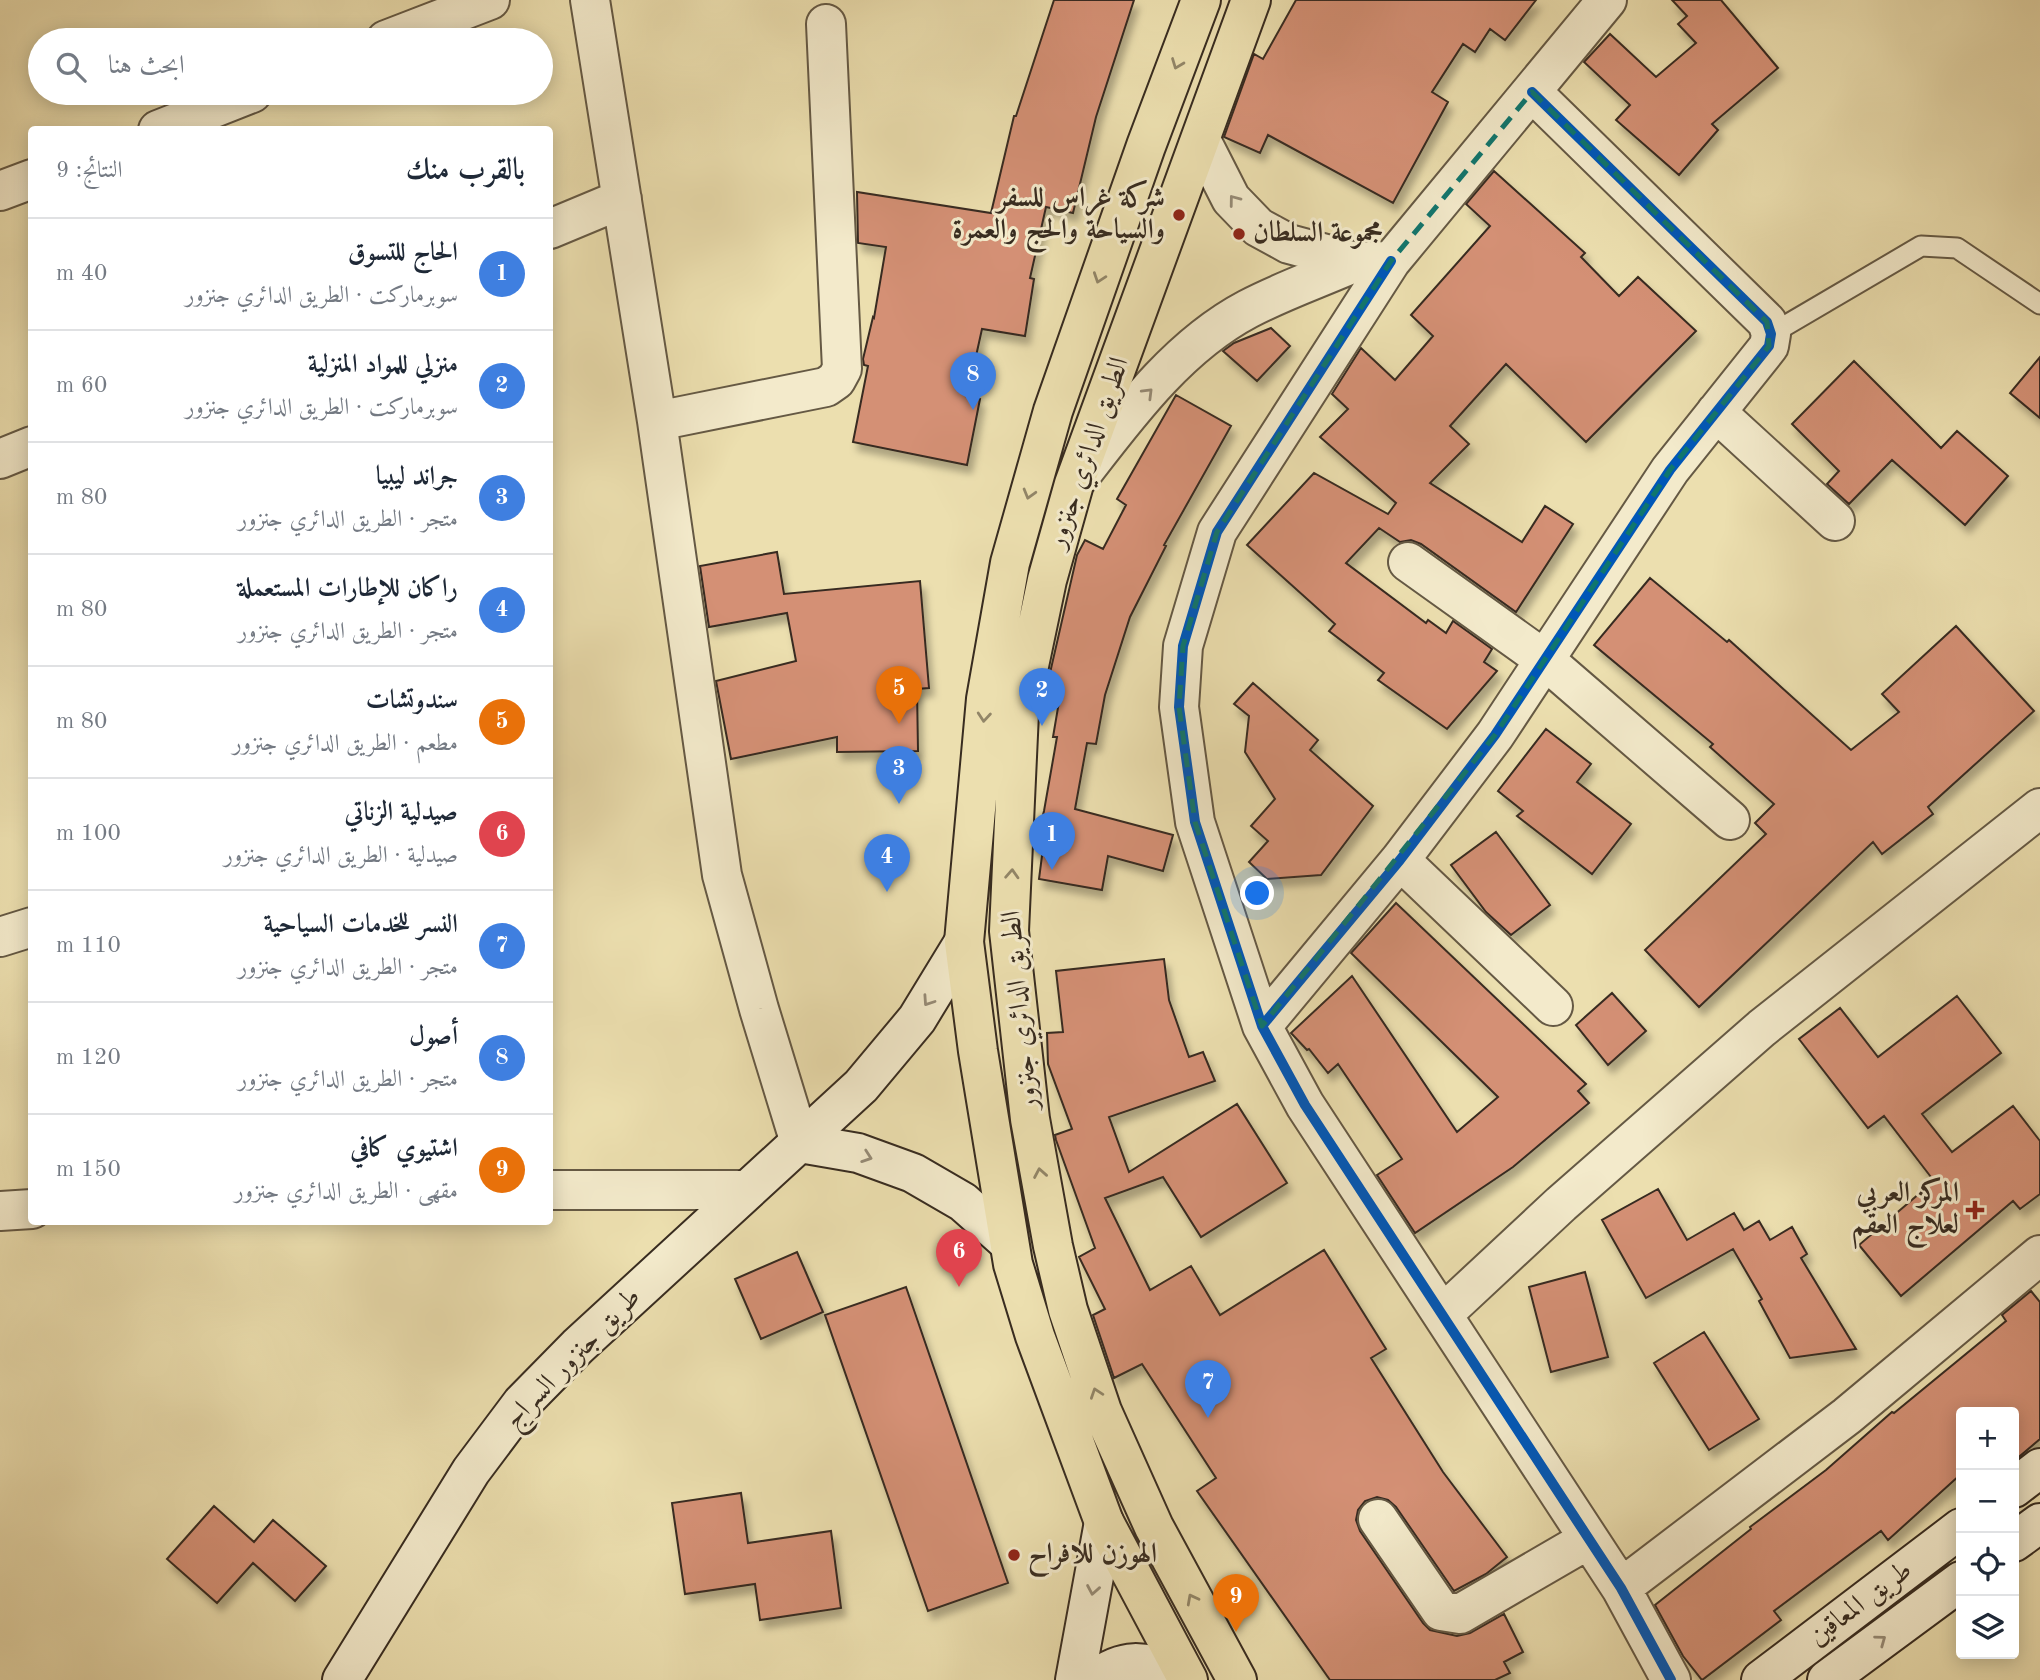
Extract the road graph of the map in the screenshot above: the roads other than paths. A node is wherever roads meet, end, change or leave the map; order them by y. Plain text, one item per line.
1 (490, 0) edge
2 (590, 0) edge
3 (1201, 0) edge
4 (1251, 0) edge
5 (1607, 0) edge
6 (826, 24) dead end
7 (417, 28) edge
8 (1532, 92) junction
9 (222, 105) edge
10 (168, 126) edge
11 (1201, 140) junction
12 (622, 199) junction
13 (553, 228) edge
14 (1374, 262) junction
15 (2040, 304) edge
16 (1771, 334) junction
17 (1716, 412) junction
18 (657, 421) junction
19 (28, 448) edge
20 (0, 459) edge
21 (1074, 484) junction
22 (1835, 521) dead end
23 (1408, 562) dead end
24 (1545, 660) junction
25 (2040, 808) edge
26 (1730, 820) dead end
27 (1400, 860) junction
28 (28, 928) edge
29 (0, 937) edge
30 (964, 942) junction
31 (1553, 1006) dead end
32 (1262, 1026) junction
33 (800, 1143) junction
34 (553, 1190) edge
35 (747, 1190) junction
36 (28, 1209) edge
37 (0, 1211) edge
38 (1007, 1241) junction
39 (2040, 1255) edge
40 (1443, 1314) junction
41 (2040, 1468) edge
42 (2019, 1484) edge
43 (1378, 1519) dead end
44 (1104, 1522) junction
45 (2040, 1523) edge
46 (1956, 1532) edge
47 (2019, 1538) edge
48 (1589, 1539) junction
49 (1956, 1585) edge
50 (1621, 1588) junction
51 (1186, 1677) edge
52 (342, 1680) edge
53 (1075, 1680) edge
54 (1094, 1680) edge
55 (1237, 1680) edge
56 (1671, 1680) edge
57 (1760, 1680) edge
58 (1826, 1680) edge

1 - 7 street
2 - 12 street
3 -> 30 main road, الطريق الدائري جنزور
4 - 11 main road, الطريق الدائري جنزور
5 - 8 street
6 - 18 street
8 - 14 street
8 - 16 street
9 - 10 street
14 -> 11 street
11 - 21 main road, الطريق الدائري جنزور
12 - 13 street
12 - 18 street
21 -> 14 street
14 - 32 street
15 - 16 lane
16 - 17 street
17 - 22 street
17 - 24 street
18 - 33 street
19 - 20 street
55 -> 21 main road, الطريق الدائري جنزور
23 - 24 street
24 - 26 street
24 - 27 street
25 - 40 street
27 - 31 street
27 - 32 street
28 - 29 street
30 -> 33 street, طريق جنزور السراج
30 - 38 main road, الطريق الدائري جنزور
32 - 40 street
33 - 35 street, طريق جنزور السراج
33 -> 38 street
34 - 35 street
35 - 52 street, طريق جنزور السراج
36 - 37 street
38 - 44 main road, الطريق الدائري جنزور
39 - 50 street
40 - 48 street
41 - 42 street
43 - 48 street
44 - 51 main road, الطريق الدائري جنزور
44 -> 53 street
45 - 47 street
46 - 57 street, طريق المعاقين
48 - 50 street
58 -> 49 street, طريق المعاقين
50 - 56 street
51 - 54 street

